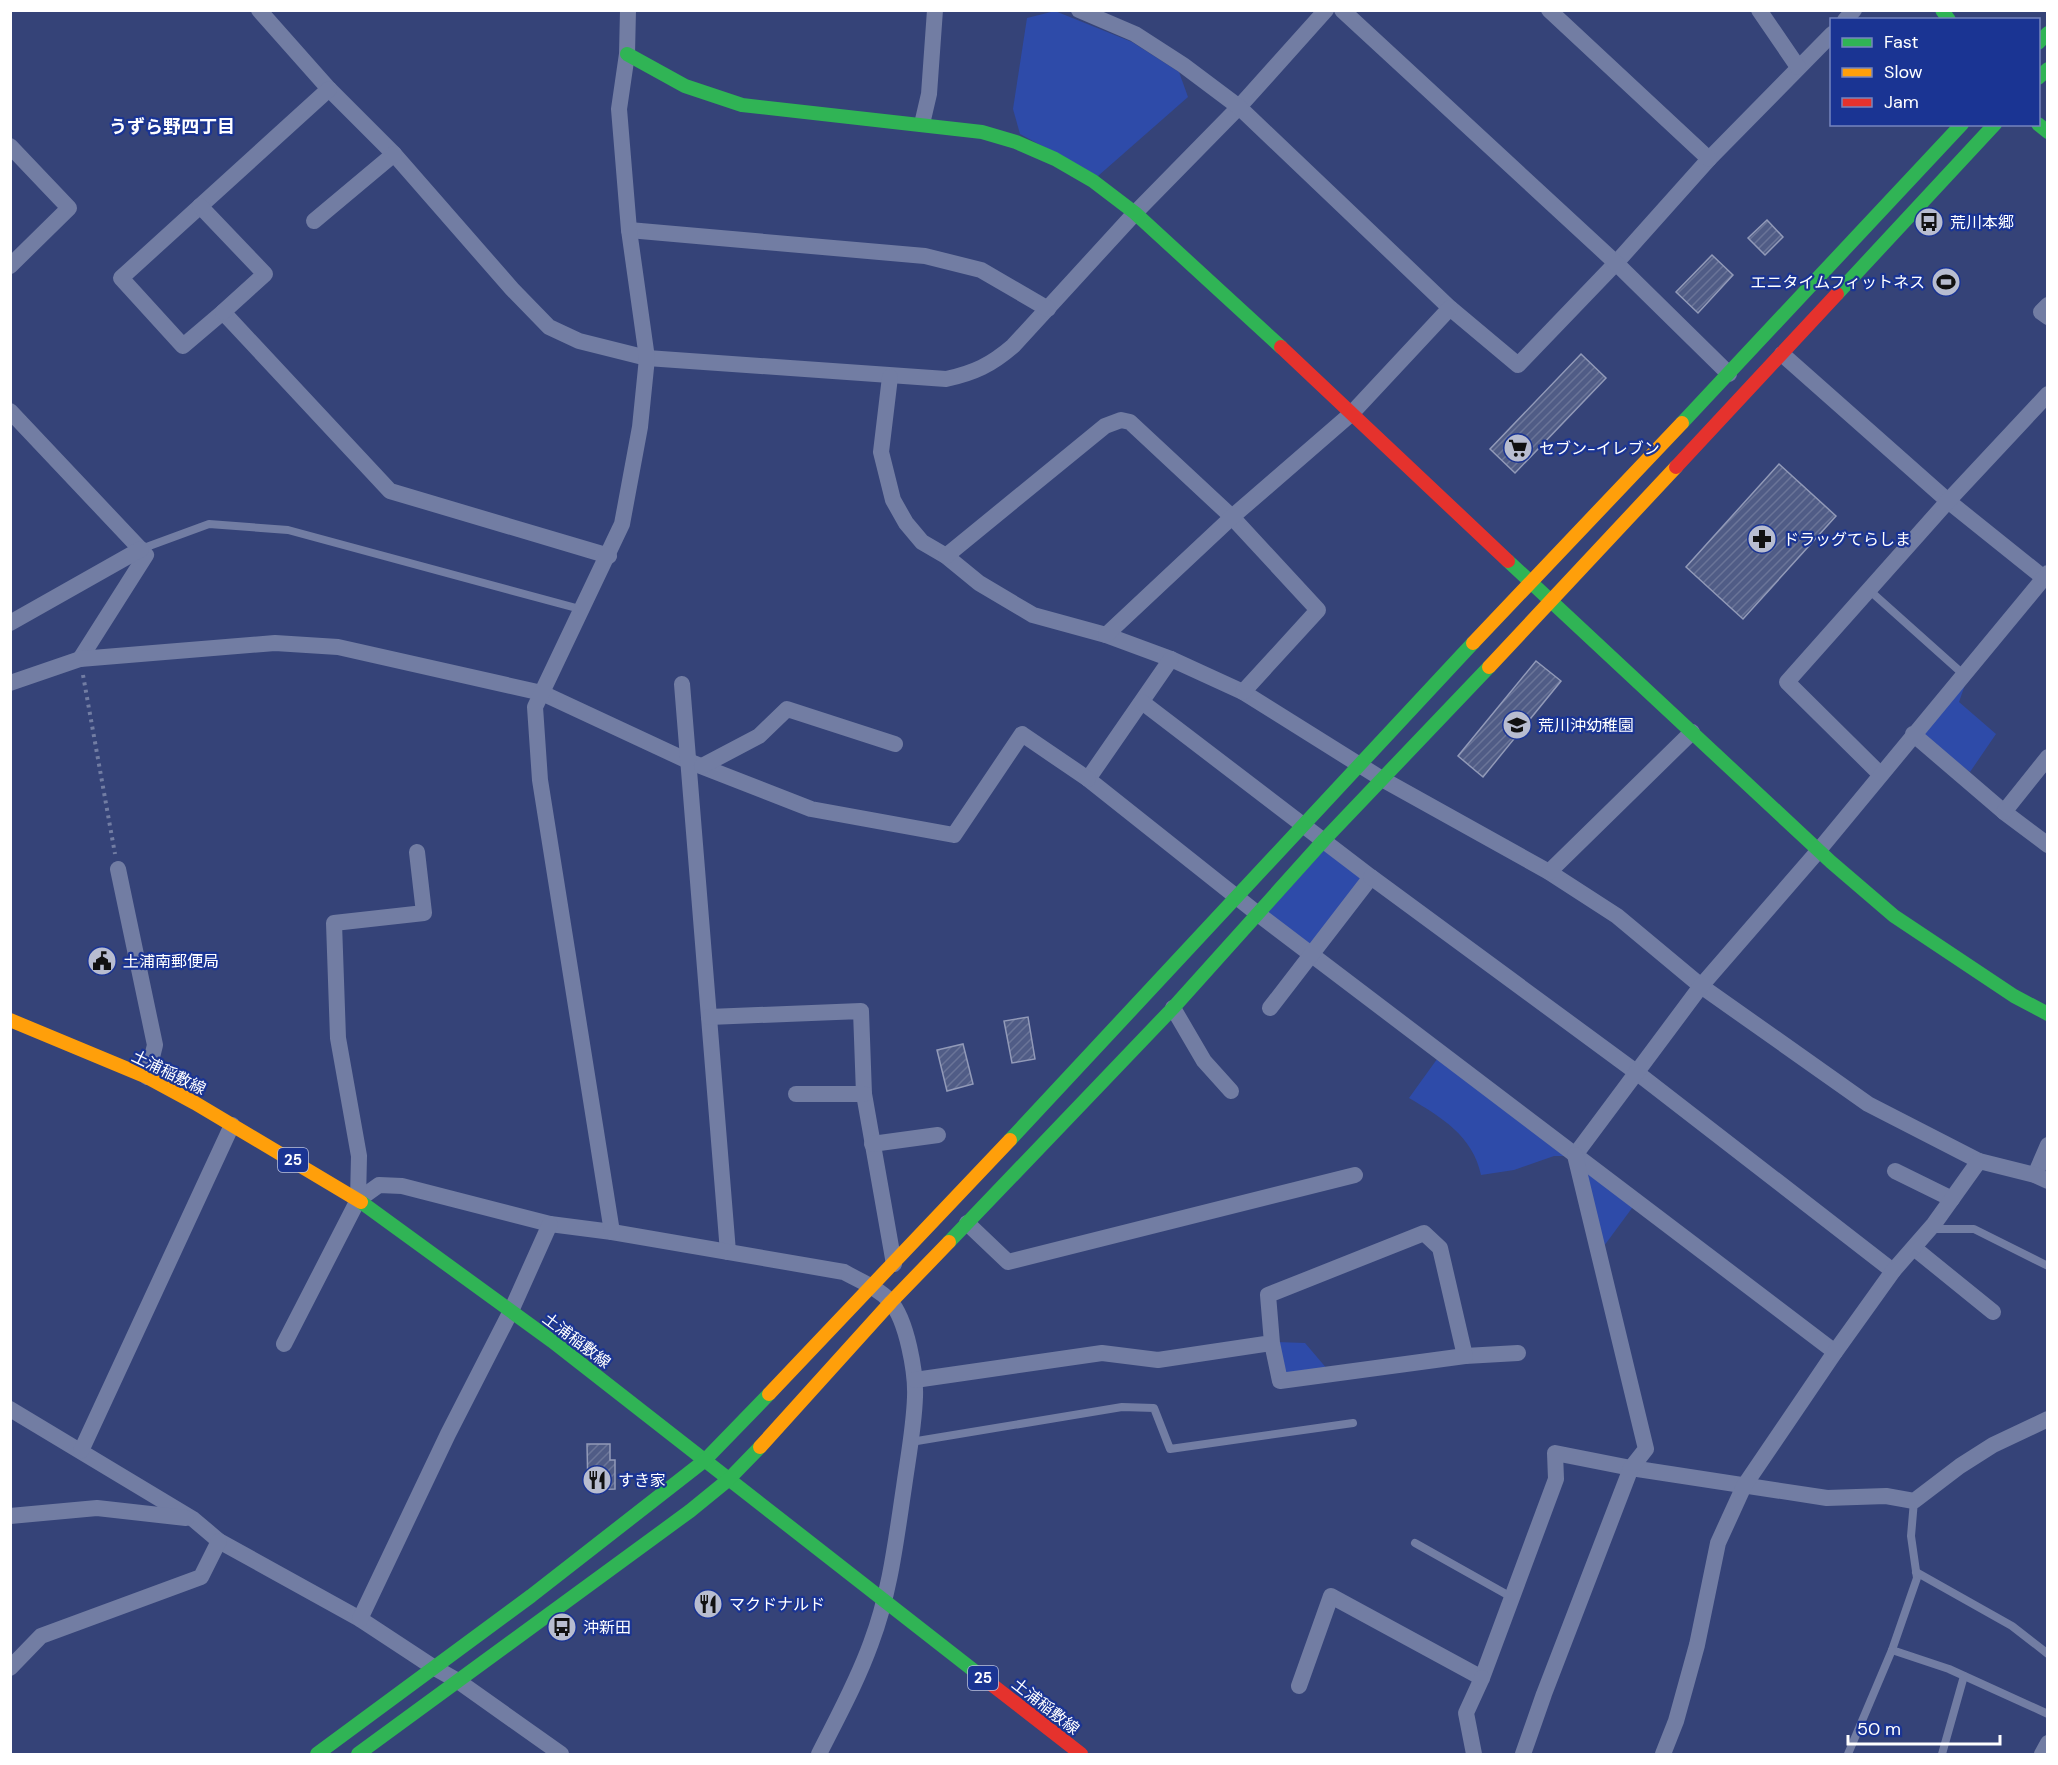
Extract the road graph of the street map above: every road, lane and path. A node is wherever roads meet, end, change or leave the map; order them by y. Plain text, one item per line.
1 (259, 10) edge
2 (628, 10) edge
3 (935, 10) edge
4 (1079, 10) edge
5 (1326, 10) edge
6 (1342, 10) edge
7 (1549, 10) edge
8 (1759, 10) edge
9 (1830, 36) edge
10 (627, 54) junction
11 (1798, 68) junction
12 (329, 89) junction
13 (1239, 107) junction
14 (922, 124) junction
15 (1960, 126) edge
16 (1993, 126) edge
17 (10, 146) edge
18 (394, 154) junction
19 (1709, 159) junction
20 (200, 206) junction
21 (1136, 213) junction
22 (314, 221) dead end
23 (629, 230) junction
24 (1616, 263) junction
25 (10, 266) edge
26 (2048, 305) edge
27 (1450, 308) junction
28 (1048, 309) junction
29 (223, 312) junction
30 (2048, 317) edge
31 (1782, 354) junction
32 (647, 358) junction
33 (1729, 374) junction
34 (890, 377) junction
35 (2048, 394) edge
36 (10, 411) edge
37 (1352, 413) junction
38 (1948, 501) junction
39 (1232, 517) junction
40 (141, 549) junction
41 (609, 556) junction
42 (946, 556) junction
43 (2046, 575) edge
44 (1530, 582) junction
45 (1869, 590) junction
46 (1551, 602) junction
47 (580, 609) junction
48 (10, 623) edge
49 (1106, 634) junction
50 (80, 659) junction
51 (1171, 659) junction
52 (1963, 674) junction
53 (10, 683) edge
54 (682, 684) dead end
55 (1244, 692) junction
56 (542, 693) junction
57 (1142, 702) junction
58 (1692, 732) junction
59 (1913, 734) junction
60 (895, 744) dead end
61 (2048, 757) edge
62 (695, 764) junction
63 (1358, 765) junction
64 (1880, 774) junction
65 (1088, 779) junction
66 (1382, 779) junction
67 (2004, 812) junction
68 (1303, 823) junction
69 (1324, 840) junction
70 (2048, 845) edge
71 (1819, 850) junction
72 (417, 852) dead end
73 (118, 869) joint
74 (1550, 872) junction
75 (1371, 877) junction
76 (1237, 898) junction
77 (1257, 914) junction
78 (1311, 954) junction
79 (1701, 986) junction
80 (1173, 1008) junction
81 (1270, 1008) dead end
82 (2048, 1014) edge
83 (709, 1017) junction
84 (10, 1020) edge
85 (1636, 1072) junction
86 (147, 1077) junction
87 (1231, 1090) dead end
88 (796, 1094) dead end
89 (864, 1094) junction
90 (232, 1125) junction
91 (938, 1135) dead end
92 (872, 1144) junction
93 (2048, 1145) edge
94 (1575, 1155) junction
95 (1979, 1161) junction
96 (1895, 1171) dead end
97 (1355, 1175) dead end
98 (2041, 1178) edge
99 (1952, 1199) junction
100 (358, 1200) junction
101 (967, 1223) junction
102 (550, 1224) junction
103 (1930, 1229) junction
104 (612, 1232) junction
105 (1914, 1248) junction
106 (728, 1252) junction
107 (894, 1264) junction
108 (2048, 1266) edge
109 (1893, 1271) junction
110 (872, 1287) junction
111 (891, 1302) junction
112 (511, 1311) junction
113 (1993, 1312) dead end
114 (1272, 1343) junction
115 (284, 1344) dead end
116 (1835, 1352) junction
117 (1518, 1353) dead end
118 (1465, 1356) junction
119 (915, 1380) junction
120 (10, 1409) edge
121 (2048, 1419) edge
122 (1353, 1424) dead end
123 (911, 1442) junction
124 (81, 1451) junction
125 (704, 1461) junction
126 (1631, 1468) junction
127 (728, 1480) junction
128 (1744, 1486) junction
129 (1914, 1501) junction
130 (10, 1516) edge
131 (193, 1519) junction
132 (219, 1541) junction
133 (1415, 1543) dead end
134 (1916, 1572) junction
135 (1513, 1598) junction
136 (885, 1601) junction
137 (360, 1619) junction
138 (1892, 1650) junction
139 (2048, 1654) edge
140 (433, 1667) junction
141 (10, 1668) edge
142 (1964, 1676) junction
143 (1482, 1678) junction
144 (458, 1681) junction
145 (1299, 1686) dead end
146 (2048, 1714) edge
147 (2048, 1743) edge
148 (318, 1755) edge
149 (358, 1755) edge
150 (561, 1755) edge
151 (819, 1755) edge
152 (1081, 1755) edge
153 (1474, 1755) edge
154 (1523, 1755) edge
155 (1663, 1755) edge
156 (1848, 1755) edge
157 (1942, 1755) edge
158 (2042, 1755) edge

1 - 12 street
2 - 10 street
3 - 14 street
4 - 13 street
5 - 13 street
6 - 24 street
7 - 19 street
8 - 11 street
9 - 11 street
10 - 14 street
10 - 23 street
11 - 19 street
12 - 18 street
12 - 20 street
13 - 21 street
13 - 27 street
14 - 21 street
15 - 33 street
16 - 31 street
17 - 25 street
18 - 22 street
18 - 32 street
19 - 24 street
20 - 29 street
20 - 29 street
21 - 28 street
21 - 37 street
23 - 28 street
23 - 32 street
24 - 27 street
24 - 33 street
26 - 30 street
27 - 37 street
28 - 34 street
29 - 41 street
31 - 38 street
31 - 46 street
32 - 34 street
32 - 41 street
33 - 44 street
34 - 42 street
35 - 38 street
36 - 40 street
37 - 39 street
37 - 44 street
38 - 43 street
38 - 45 street
39 - 42 street
39 - 49 street
39 - 55 street
40 - 47 lane
40 - 48 street
40 - 50 street
41 - 47 street
42 - 49 street
43 - 52 street
44 - 46 street
44 - 63 street
45 - 52 lane
45 - 64 street
46 - 58 street
46 - 66 street
47 - 56 street
49 - 51 street
50 - 53 street
50 - 56 street
50 - 73 path
51 - 55 street
51 - 57 street
52 - 59 street
54 - 62 street
55 - 63 street
56 - 62 street
56 - 104 street
57 - 65 street
57 - 68 street
58 - 71 street
58 - 74 street
59 - 64 street
59 - 67 street
60 - 62 street
61 - 67 street
62 - 65 street
62 - 83 street
63 - 66 street
63 - 68 street
64 - 71 street
65 - 76 street
66 - 69 street
66 - 74 street
67 - 70 street
68 - 69 street
68 - 76 street
69 - 75 street
69 - 77 street
71 - 79 street
71 - 82 street
72 - 100 street
73 - 86 street
74 - 79 street
75 - 78 street
75 - 85 street
76 - 77 street
76 - 107 street
77 - 78 street
77 - 80 street
78 - 81 street
78 - 94 street
79 - 85 street
79 - 95 street
80 - 87 street
80 - 101 street
83 - 89 street
83 - 106 street
84 - 86 street, 土浦稲敷線 / 25
85 - 94 street
85 - 109 street
86 - 90 street, 土浦稲敷線 / 25
88 - 89 street
89 - 92 street
90 - 100 street, 土浦稲敷線 / 25
90 - 124 street
91 - 92 street
92 - 107 street
93 - 98 street
94 - 116 street
94 - 126 street
95 - 98 street
95 - 99 street
96 - 99 street
97 - 101 street
99 - 103 street
100 - 102 street
100 - 112 street, 土浦稲敷線 / 25
100 - 115 street
101 - 111 street
102 - 104 street
102 - 112 street
103 - 105 street
103 - 108 lane
104 - 106 street
105 - 109 street
105 - 113 street
106 - 110 street
107 - 110 street
109 - 116 street
110 - 111 street
110 - 125 street
111 - 119 street
111 - 127 street
112 - 125 street, 土浦稲敷線 / 25
112 - 137 street
114 - 118 street
114 - 118 street
114 - 119 street
116 - 128 street
117 - 118 street
119 - 123 street
120 - 124 street
121 - 129 street
122 - 123 lane
123 - 136 street
124 - 131 street
125 - 127 street, 土浦稲敷線 / 25
125 - 140 street
126 - 128 street
126 - 135 street
126 - 154 street
127 - 136 street, 土浦稲敷線 / 25
127 - 144 street
128 - 129 street
128 - 155 street
129 - 134 lane
130 - 131 street
131 - 132 street
132 - 137 street
132 - 141 street
133 - 135 lane
134 - 138 lane
134 - 139 lane
135 - 143 street
136 - 151 street
136 - 152 street, 土浦稲敷線 / 25
137 - 140 street
138 - 142 lane
138 - 156 lane
140 - 144 street
140 - 148 street
142 - 146 lane
142 - 157 lane
143 - 145 street
143 - 153 street
144 - 149 street
144 - 150 street
147 - 158 street

